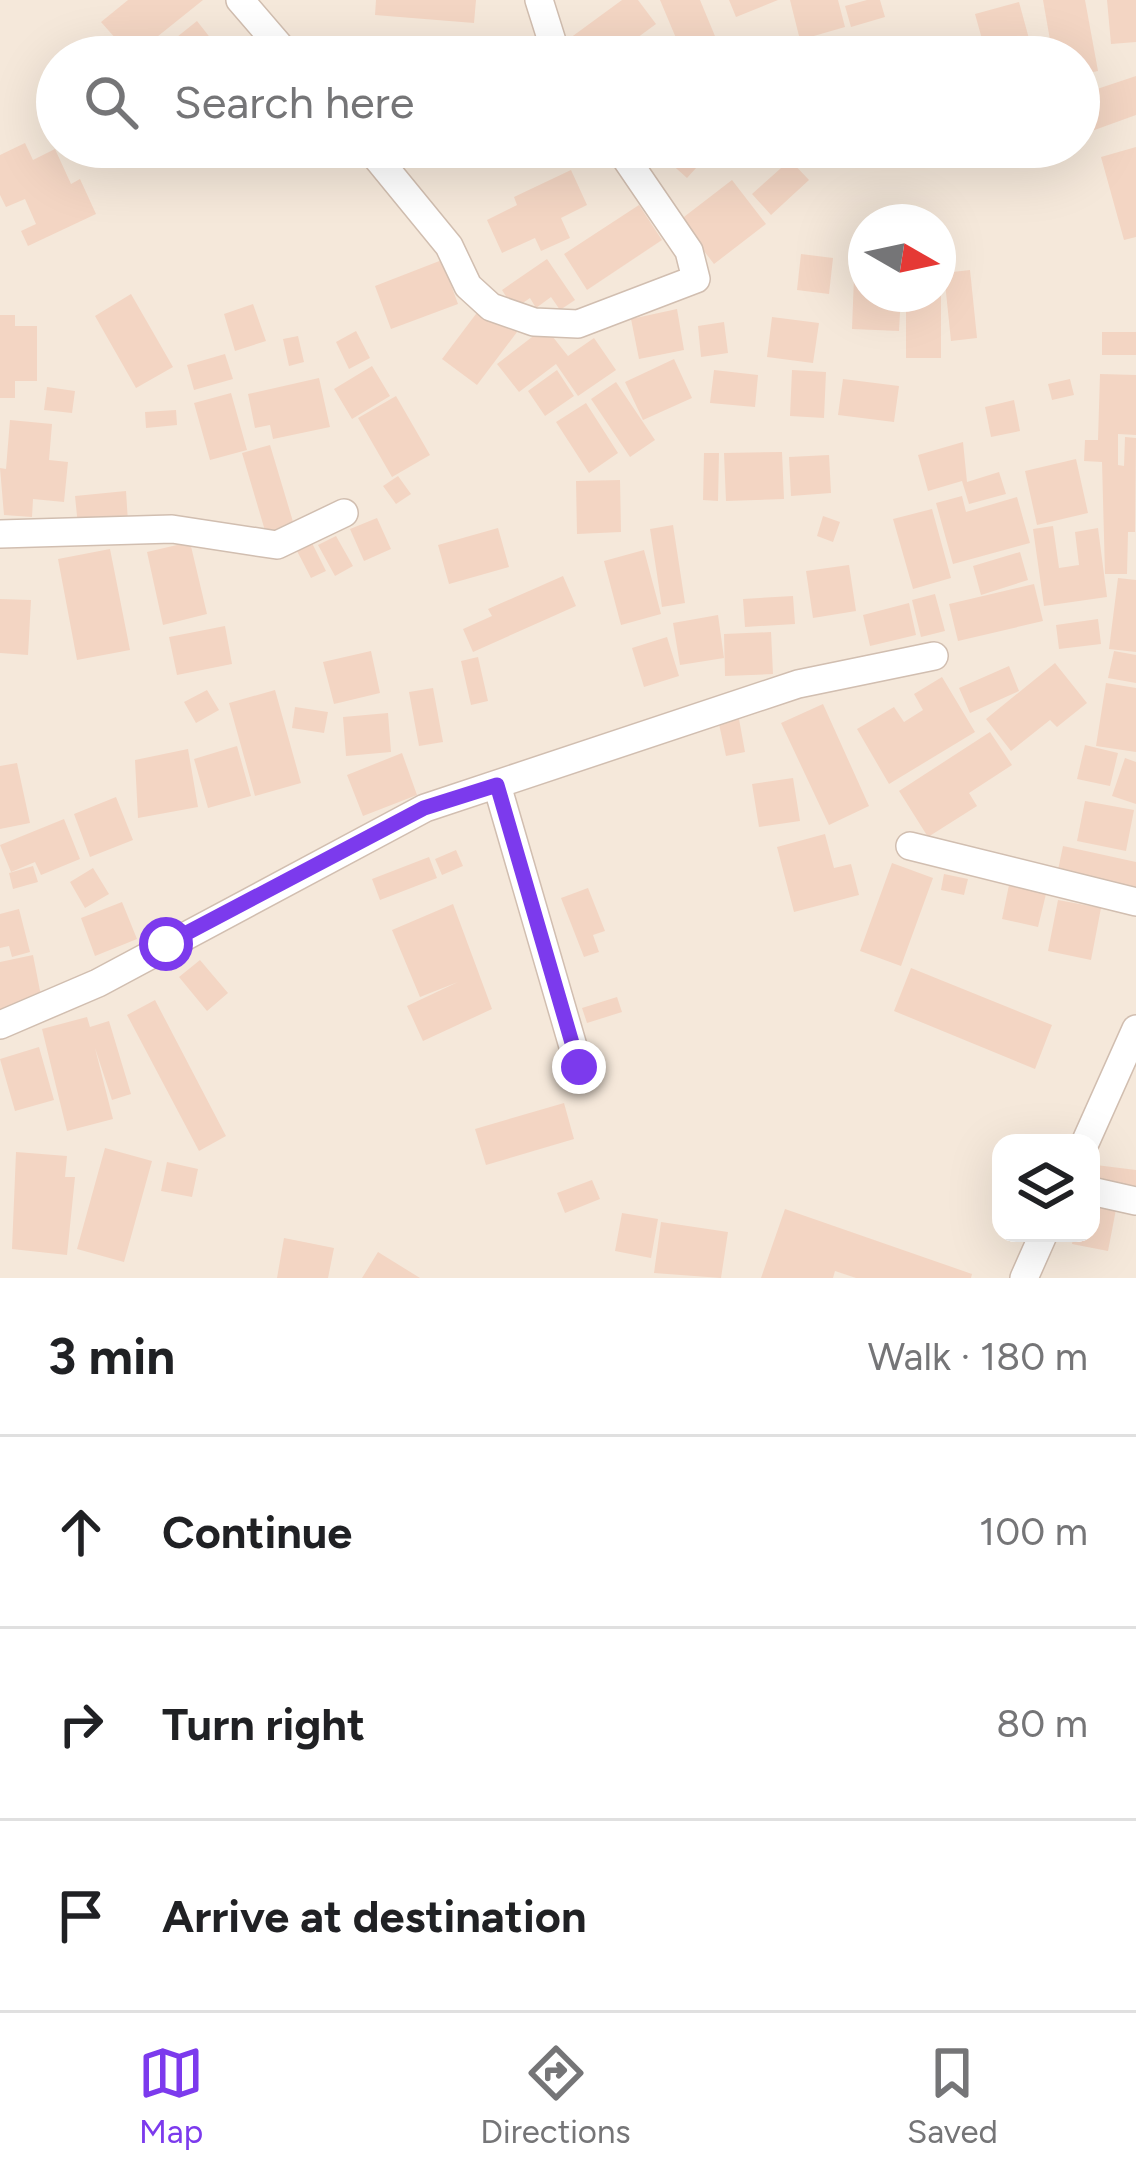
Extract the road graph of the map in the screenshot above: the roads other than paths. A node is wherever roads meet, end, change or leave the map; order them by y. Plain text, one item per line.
1 (240, 0) edge
2 (539, 0) edge
3 (271, 36) edge
4 (550, 36) edge
5 (385, 168) edge
6 (632, 168) edge
7 (344, 513) dead end
8 (0, 534) edge
9 (934, 656) dead end
10 (497, 785) junction
11 (910, 846) dead end
12 (1136, 902) edge
13 (0, 1024) edge
14 (1136, 1029) edge
15 (579, 1067) dead end
16 (1089, 1134) edge
17 (1100, 1193) edge
18 (1136, 1201) edge
19 (1040, 1242) edge
20 (1024, 1278) edge

1 - 3 street
2 - 4 street
5 - 6 street
7 - 8 street
9 - 10 street
10 - 13 street
10 - 15 street
11 - 12 street
14 - 16 street
17 - 18 street
19 - 20 street

